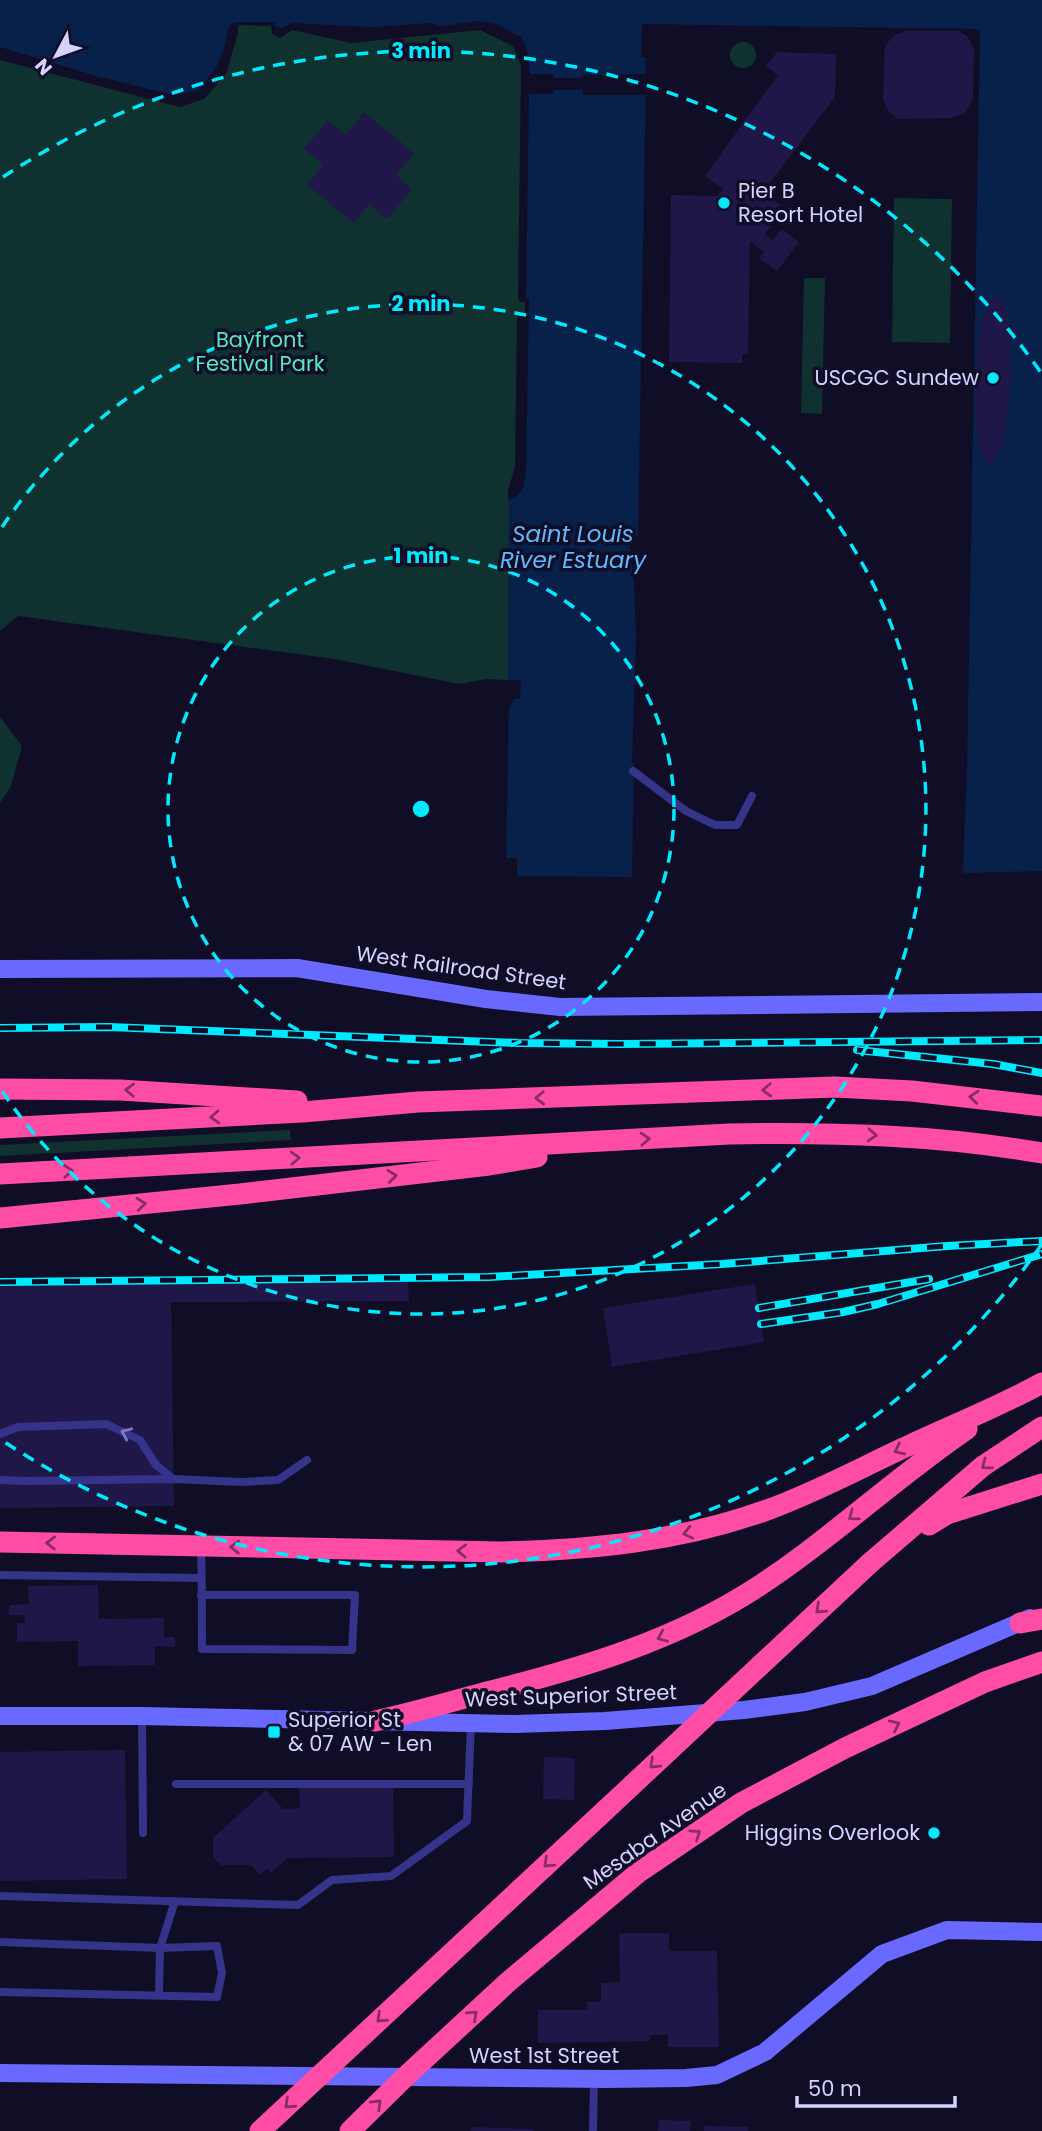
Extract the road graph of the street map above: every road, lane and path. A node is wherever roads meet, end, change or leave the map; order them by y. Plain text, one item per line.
1 (633, 771) dead end
2 (752, 796) dead end
3 (0, 969) edge
4 (1042, 1002) edge
5 (0, 1089) edge
6 (369, 1106) junction
7 (1042, 1106) edge
8 (0, 1128) edge
9 (601, 1142) junction
10 (1042, 1153) edge
11 (0, 1174) edge
12 (0, 1218) edge
13 (1042, 1383) edge
14 (1006, 1403) junction
15 (1042, 1427) edge
16 (0, 1434) edge
17 (307, 1460) dead end
18 (173, 1479) junction
19 (0, 1480) edge
20 (1042, 1484) edge
21 (0, 1542) edge
22 (201, 1546) junction
23 (879, 1556) junction
24 (0, 1575) edge
25 (201, 1578) junction
26 (201, 1595) junction
27 (1042, 1611) edge
28 (1042, 1619) edge
29 (1020, 1623) junction
30 (1042, 1662) edge
31 (0, 1716) edge
32 (142, 1716) junction
33 (375, 1721) junction
34 (471, 1723) junction
35 (176, 1784) dead end
36 (469, 1784) junction
37 (143, 1833) dead end
38 (0, 1896) edge
39 (174, 1902) junction
40 (1042, 1932) edge
41 (0, 1942) edge
42 (160, 1948) junction
43 (0, 1992) edge
44 (159, 1995) junction
45 (0, 2073) edge
46 (319, 2077) junction
47 (404, 2078) junction
48 (594, 2079) junction
49 (260, 2131) edge
50 (350, 2131) edge
51 (593, 2131) edge

1 - 2 lane
3 - 4 street, West Railroad Street
6 -> 5 highway
7 -> 6 highway
6 -> 8 highway
9 -> 10 highway
11 -> 9 highway
12 -> 9 highway
13 - 14 highway
14 -> 22 highway
14 -> 33 highway
15 -> 23 highway
18 -> 16 lane
17 - 18 lane
18 - 19 lane
20 - 23 highway
22 -> 21 highway
22 - 25 lane
23 -> 46 highway, bridge
24 - 25 lane
25 - 26 lane
26 - 26 lane
27 - 29 street, West Superior Street
28 - 29 highway
29 - 34 street, West Superior Street
47 -> 30 highway, Mesaba Avenue
31 - 32 street, West Superior Street
32 - 33 street, West Superior Street
32 - 37 lane
33 - 34 street, West Superior Street
34 - 36 lane
35 - 36 lane
36 - 39 lane
38 - 39 lane
39 - 42 lane
40 - 48 street, West 1st Street
41 - 42 lane
42 - 44 lane
42 - 44 lane
43 - 44 lane
45 - 46 street, West 1st Street
46 - 47 street, West 1st Street
46 -> 49 highway
47 - 48 street, West 1st Street
50 -> 47 highway, Mesaba Avenue
48 - 51 lane

